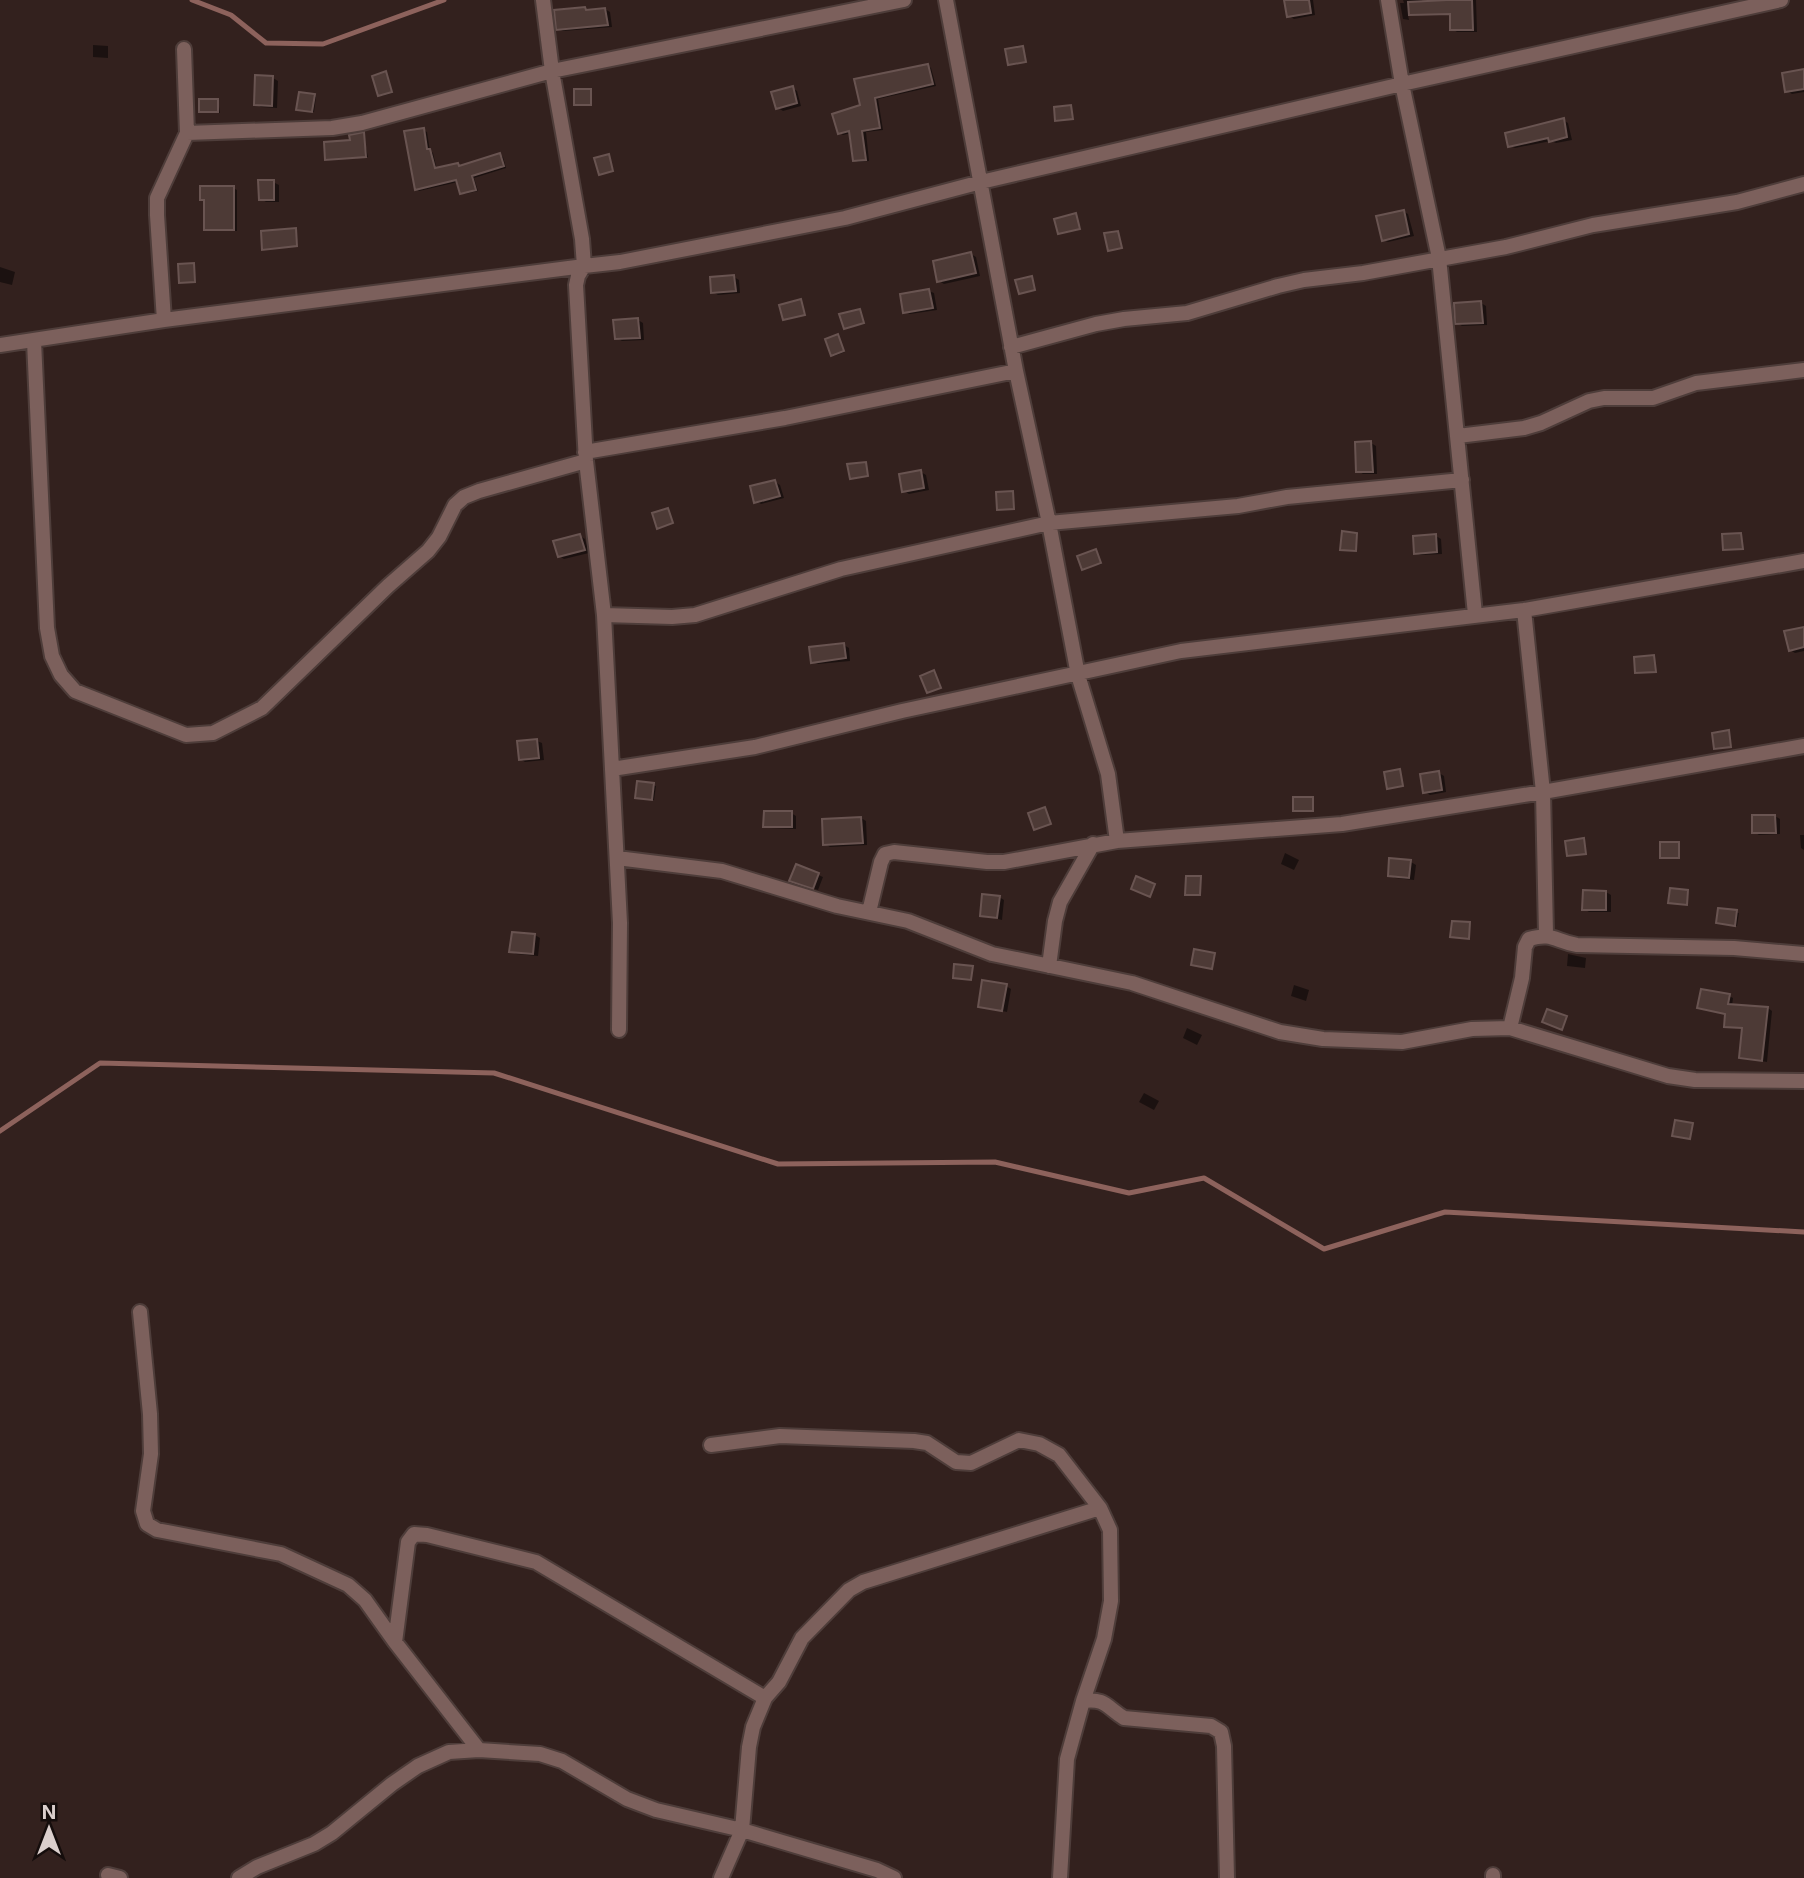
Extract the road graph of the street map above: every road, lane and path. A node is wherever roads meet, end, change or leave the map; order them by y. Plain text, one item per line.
1 (543, 0) edge
2 (904, 0) edge
3 (946, 0) edge
4 (1388, 0) edge
5 (1781, 0) edge
6 (184, 49) dead end
7 (552, 71) junction
8 (1402, 84) junction
9 (187, 134) junction
10 (981, 182) junction
11 (1804, 184) edge
12 (1439, 258) junction
13 (584, 266) junction
14 (164, 320) junction
15 (34, 341) junction
16 (0, 345) edge
17 (1011, 347) junction
18 (1804, 370) edge
19 (1016, 371) junction
20 (1458, 436) junction
21 (586, 456) junction
22 (1462, 480) junction
23 (1049, 523) junction
24 (1804, 561) edge
25 (1524, 610) junction
26 (1475, 614) junction
27 (604, 615) junction
28 (1078, 675) junction
29 (1804, 746) edge
30 (612, 769) junction
31 (1543, 792) junction
32 (1117, 841) junction
33 (1093, 844) junction
34 (617, 858) junction
35 (869, 912) junction
36 (1546, 934) junction
37 (1804, 954) edge
38 (1049, 967) junction
39 (1510, 1028) junction
40 (619, 1030) dead end
41 (1804, 1081) edge
42 (140, 1312) dead end
43 (711, 1445) dead end
44 (1100, 1508) junction
45 (395, 1642) junction
46 (765, 1698) junction
47 (1083, 1700) junction
48 (479, 1750) junction
49 (742, 1830) junction
50 (239, 1878) edge
51 (721, 1878) edge
52 (894, 1878) edge
53 (1060, 1878) edge
54 (1227, 1878) edge

1 - 7 street
2 - 7 street
3 - 10 street
4 - 8 street
5 - 8 street
6 - 9 street
7 - 9 street
7 - 13 street
8 - 10 street
8 - 12 street
9 - 14 street
10 - 13 street
10 - 17 street
11 - 12 street
12 - 17 street
12 - 20 street
13 - 14 street
13 - 21 street
14 - 15 street
15 - 16 street
15 - 21 street
17 - 19 street
18 - 20 street
19 - 21 street
19 - 23 street
20 - 22 street
21 - 27 street
22 - 23 street
22 - 26 street
23 - 27 street
23 - 28 street
24 - 25 street
25 - 26 street
25 - 31 street
26 - 28 street
27 - 30 street
28 - 30 street
28 - 32 street
29 - 31 street
30 - 34 street
31 - 32 street
31 - 36 street
32 - 33 street
33 - 35 street
33 - 38 street
34 - 35 street
34 - 40 street
35 - 38 street
36 - 37 street
36 - 39 street
38 - 39 street
39 - 41 street
42 - 45 street
43 - 44 street
44 - 46 street
44 - 47 street
45 - 46 street
45 - 48 street
46 - 49 street
47 - 53 street
47 - 54 street
48 - 49 street
48 - 50 street
49 - 51 street
49 - 52 street

